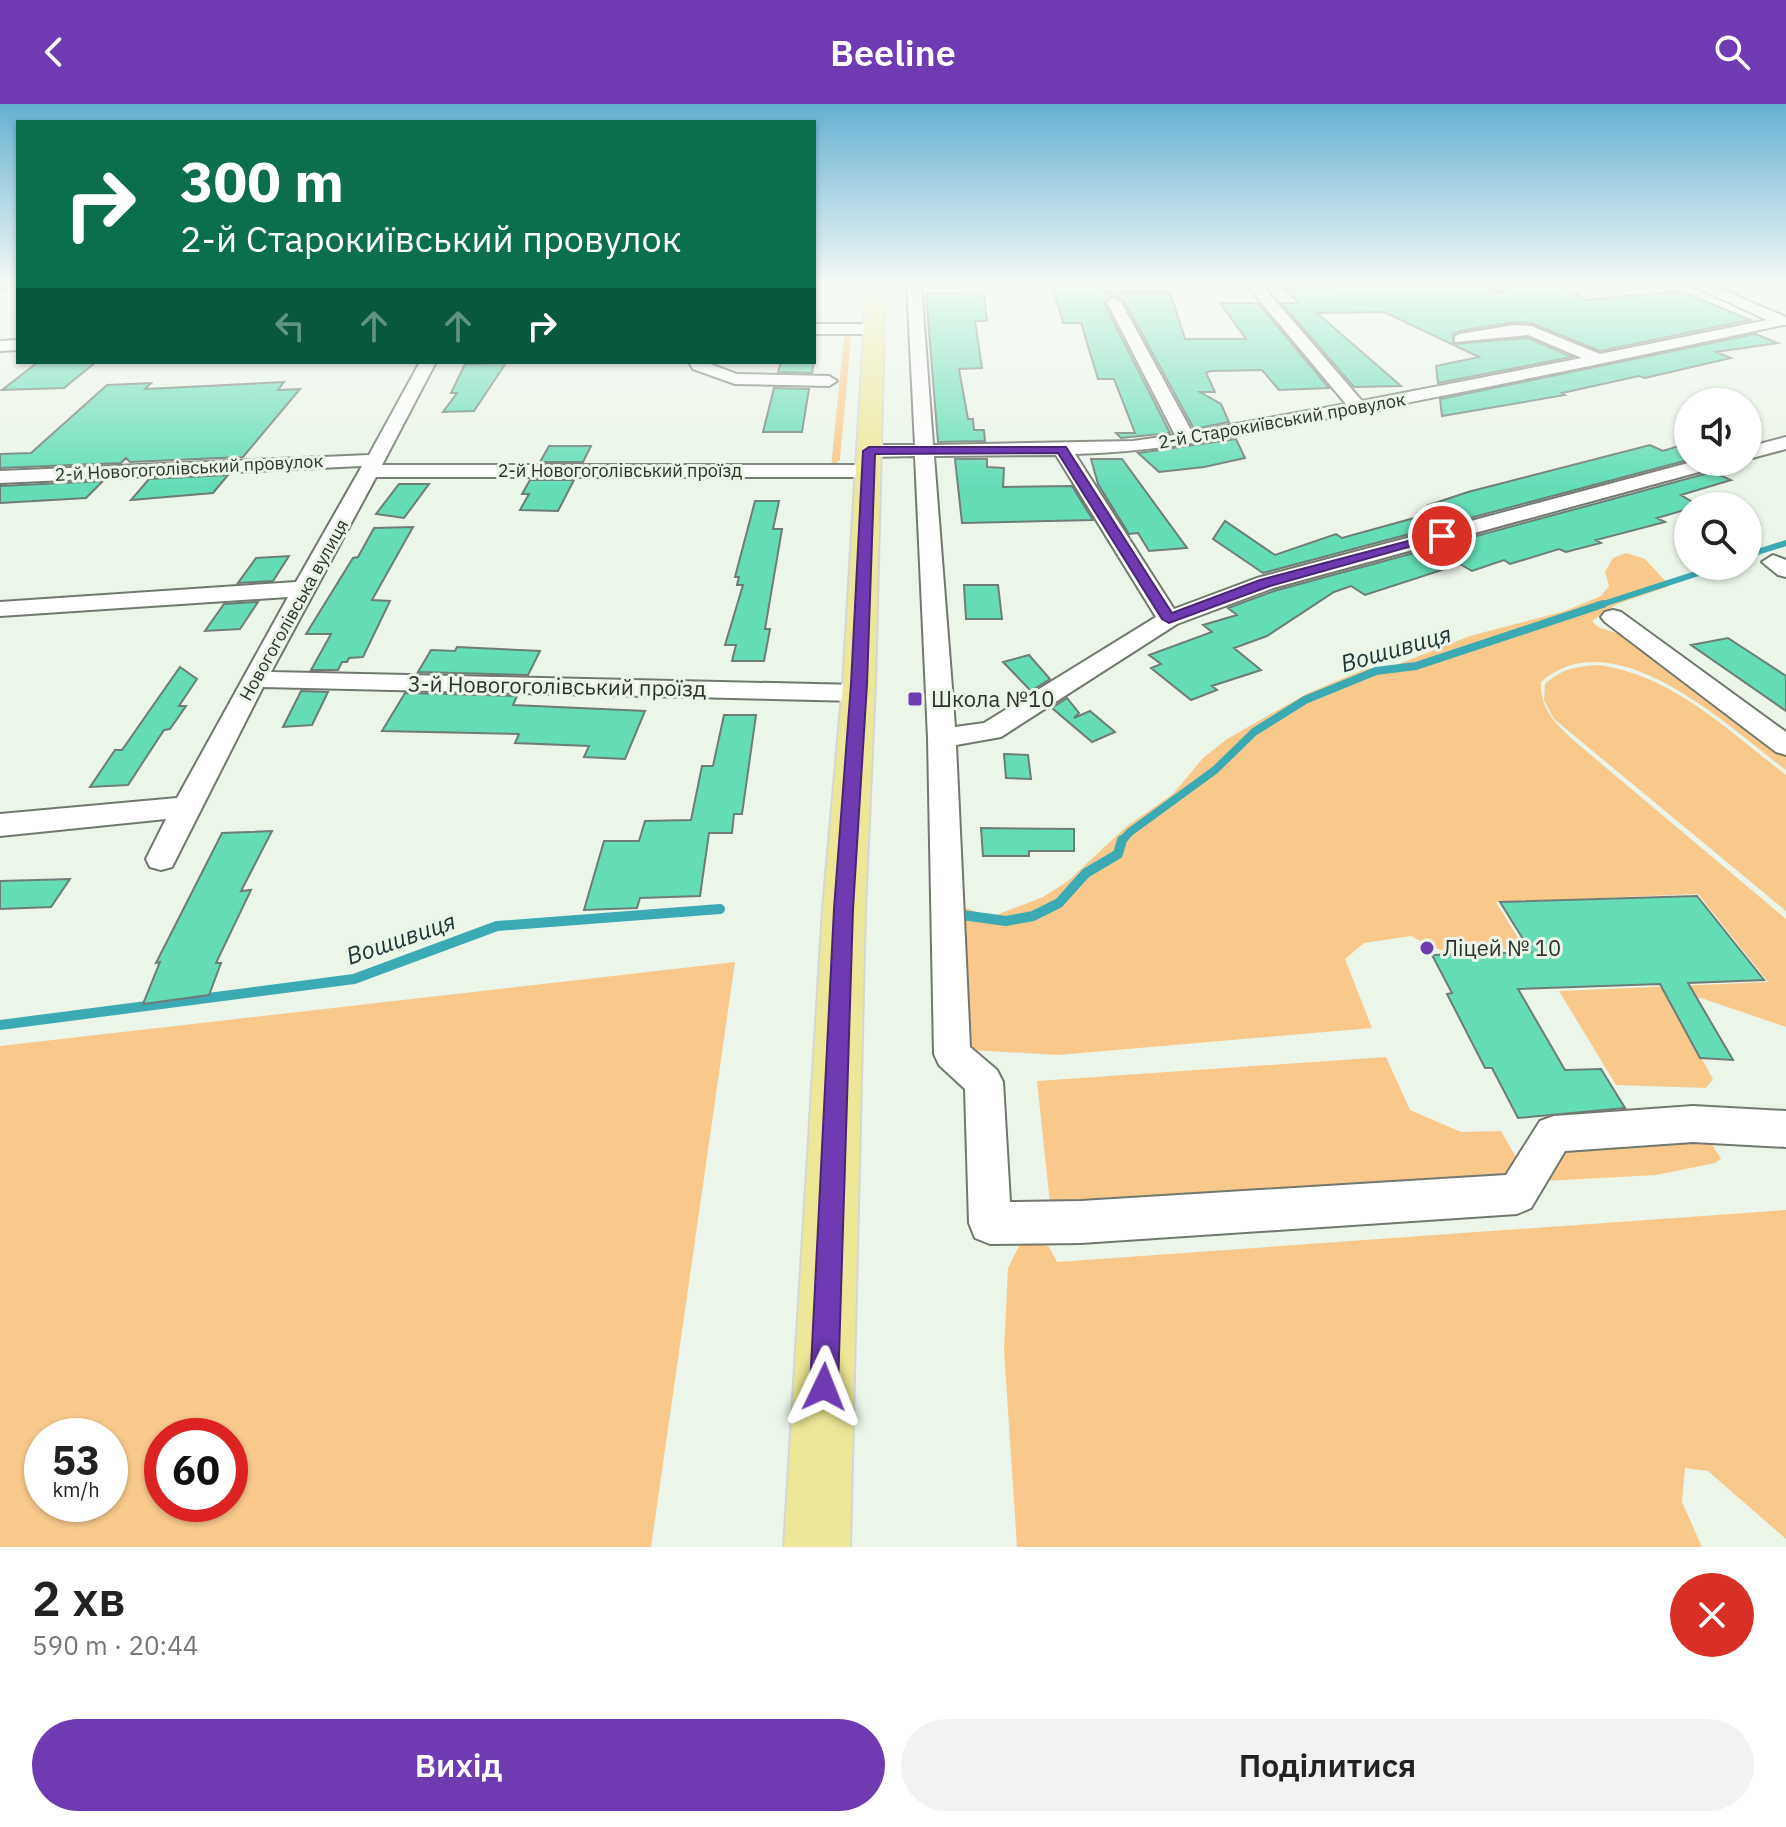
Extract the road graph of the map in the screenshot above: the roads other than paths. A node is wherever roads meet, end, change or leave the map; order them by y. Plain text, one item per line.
1 (873, 351) edge
2 (918, 351) edge
3 (1140, 351) edge
4 (1310, 351) edge
5 (1580, 351) edge
6 (1631, 351) edge
7 (1596, 358) junction
8 (427, 364) edge
9 (698, 364) edge
10 (829, 381) dead end
11 (1358, 407) junction
12 (1189, 439) junction
13 (1786, 443) edge
14 (1062, 449) junction
15 (1762, 449) edge
16 (925, 450) junction
17 (869, 461) junction
18 (374, 465) junction
19 (1674, 473) edge
20 (0, 477) edge
21 (302, 589) junction
22 (0, 609) edge
23 (1613, 617) dead end
24 (1169, 619) junction
25 (256, 679) junction
26 (858, 693) junction
27 (942, 738) junction
28 (1786, 746) edge
29 (186, 807) junction
30 (0, 825) edge
31 (161, 859) dead end
32 (1786, 1129) edge
33 (817, 1547) edge

1 - 17 main road
2 - 16 street
3 - 12 street
4 - 11 street
5 - 7 street
6 - 7 street, 2-й Старокиївський провулок
7 - 11 street, 2-й Старокиївський провулок
8 - 18 street, Новогоголівська вулиця
9 - 10 street
11 - 12 street, 2-й Старокиївський провулок
12 - 14 street, 2-й Старокиївський провулок
13 - 15 street
14 - 16 street, 2-й Старокиївський провулок
14 - 24 street
16 - 17 street, 2-й Старокиївський провулок
16 - 27 street
17 - 18 street, 2-й Новогоголівський проїзд
17 - 26 main road
18 - 20 street, 2-й Новогоголівський провулок
18 - 21 street, Новогоголівська вулиця
19 - 24 street
21 - 22 street
21 - 25 street, Новогоголівська вулиця
23 - 28 street
24 - 27 street
25 - 26 street, 3-й Новогоголівський проїзд
25 - 29 street, Новогоголівська вулиця
26 - 33 main road
27 - 32 street
29 - 30 street
29 - 31 street, Новогоголівська вулиця

